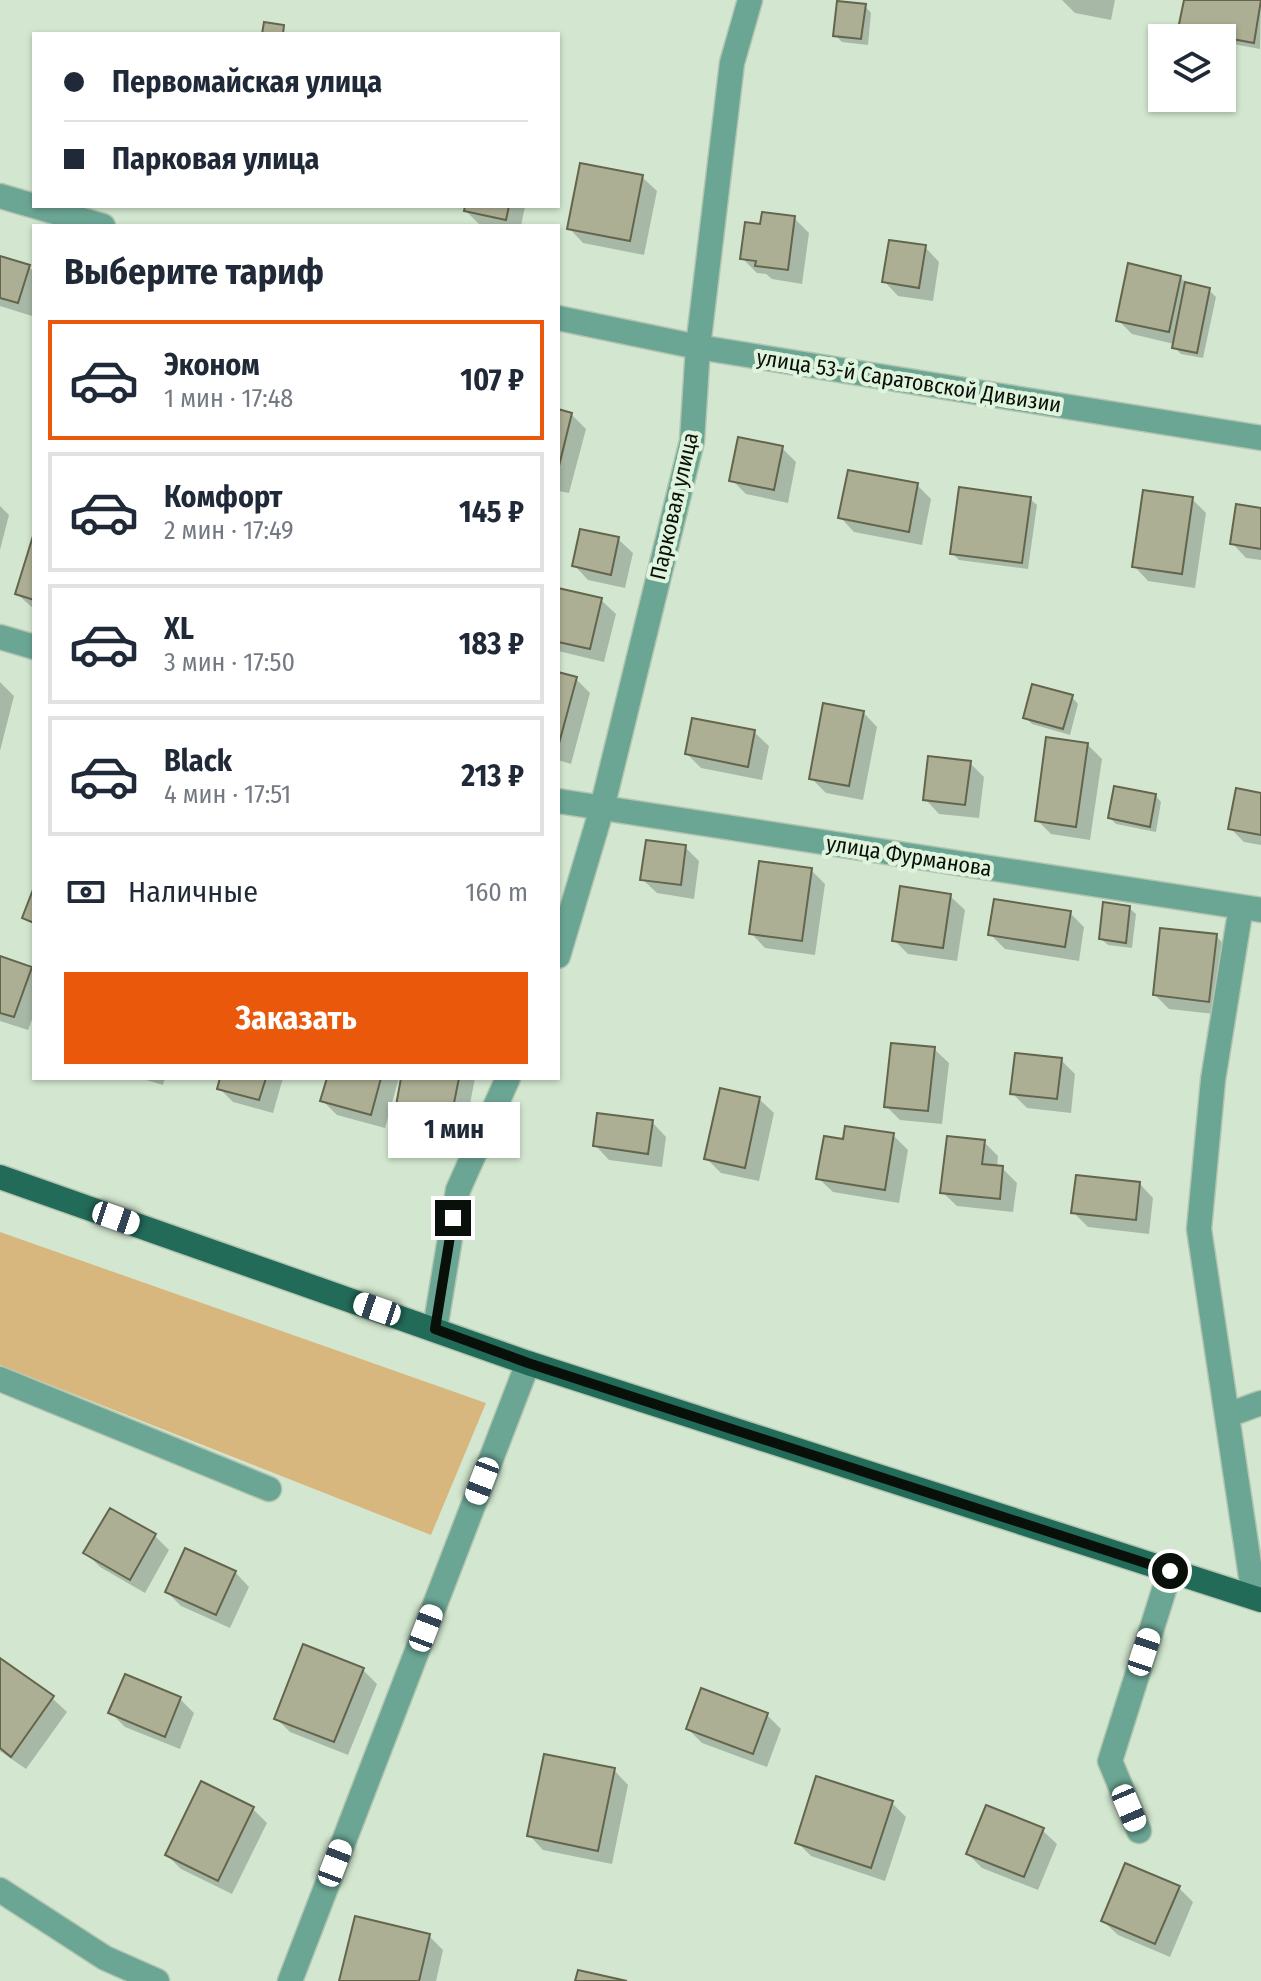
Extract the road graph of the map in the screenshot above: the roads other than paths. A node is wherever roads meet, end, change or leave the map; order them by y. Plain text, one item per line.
1 (750, 0) edge
2 (0, 196) edge
3 (32, 205) edge
4 (41, 208) edge
5 (96, 224) edge
6 (560, 318) edge
7 (698, 347) junction
8 (1261, 438) edge
9 (0, 637) edge
10 (32, 646) edge
11 (560, 801) edge
12 (602, 808) junction
13 (1251, 908) edge
14 (560, 949) edge
15 (507, 1080) edge
16 (0, 1177) edge
17 (435, 1329) junction
18 (528, 1363) junction
19 (0, 1379) edge
20 (1261, 1403) edge
21 (1228, 1415) junction
22 (269, 1489) dead end
23 (1170, 1571) junction
24 (1258, 1598) edge
25 (1139, 1831) dead end
26 (0, 1890) edge
27 (157, 1981) edge
28 (290, 1981) edge

1 - 7 street, Парковая улица
2 - 3 street
4 - 5 street
6 - 7 street, улица 53-й Саратовской Дивизии
7 - 8 street, улица 53-й Саратовской Дивизии
7 - 12 street, Парковая улица
9 - 10 street
11 - 12 street, улица Фурманова
12 - 13 street, улица Фурманова
12 - 14 street, Парковая улица
13 - 21 street
15 - 17 street
16 - 17 main road
17 - 18 main road
18 - 23 main road
18 - 28 street
19 - 22 street
20 - 21 street
21 - 24 street
23 - 24 main road
23 - 25 street
26 - 27 street

